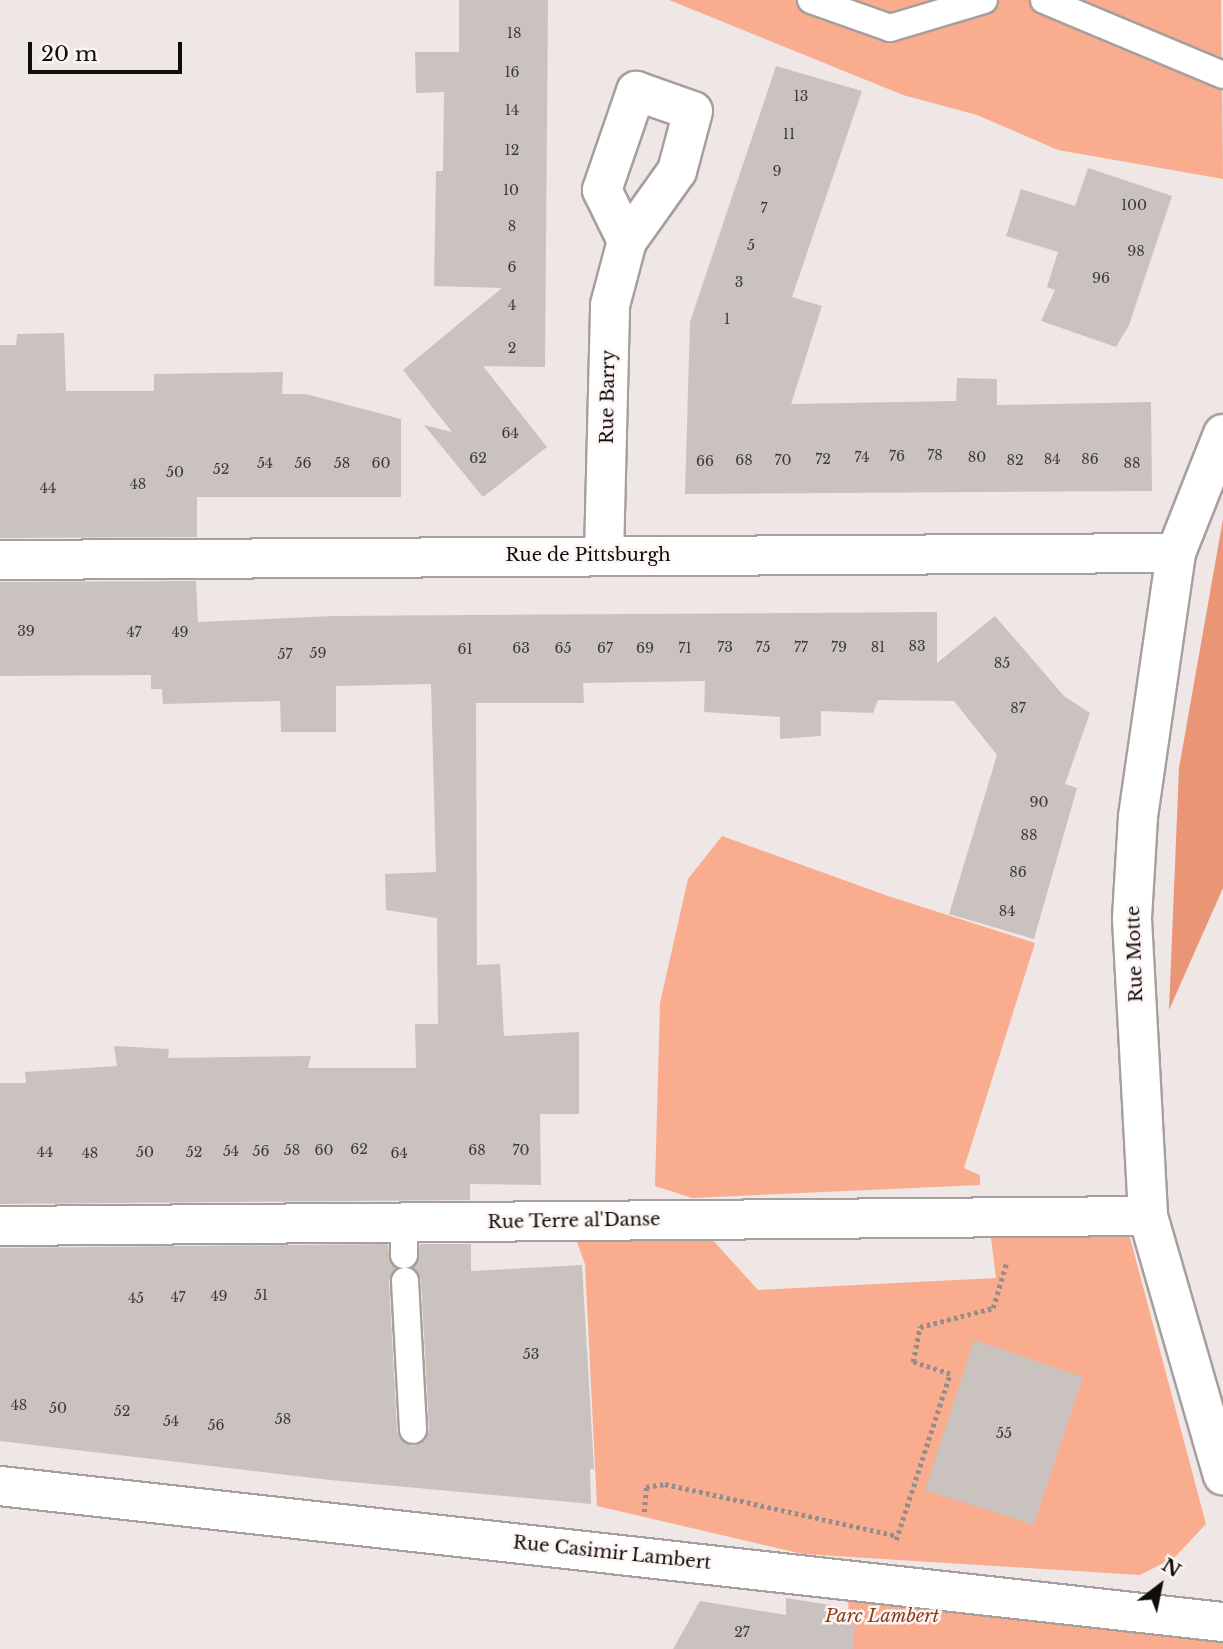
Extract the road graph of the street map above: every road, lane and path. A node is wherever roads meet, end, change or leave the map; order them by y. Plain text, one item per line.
1 (811, 0) edge
2 (984, 0) edge
3 (1044, 0) edge
4 (1223, 75) edge
5 (626, 241) dead end
6 (1223, 434) edge
7 (1175, 553) junction
8 (604, 555) junction
9 (0, 560) edge
10 (1149, 1216) junction
11 (1006, 1217) junction
12 (0, 1226) edge
13 (405, 1281) dead end
14 (413, 1430) dead end
15 (1223, 1475) edge
16 (0, 1486) edge
17 (898, 1536) junction
18 (640, 1556) junction
19 (882, 1584) junction
20 (1223, 1622) edge

1 - 2 lane
3 - 4 lane
5 - 8 street, Rue Barry
6 - 7 street, Rue Motte
7 - 8 street, Rue de Pittsburgh
7 - 10 street, Rue Motte
8 - 9 street, Rue de Pittsburgh
10 - 11 street, Rue Terre al'Danse
10 - 15 street, Rue Motte
11 - 12 street, Rue Terre al'Danse
11 - 17 path
13 - 14 lane
16 - 18 street, Rue Casimir Lambert
17 - 18 path
17 - 19 path
18 - 19 street, Rue Casimir Lambert
19 - 20 street, Rue Casimir Lambert

